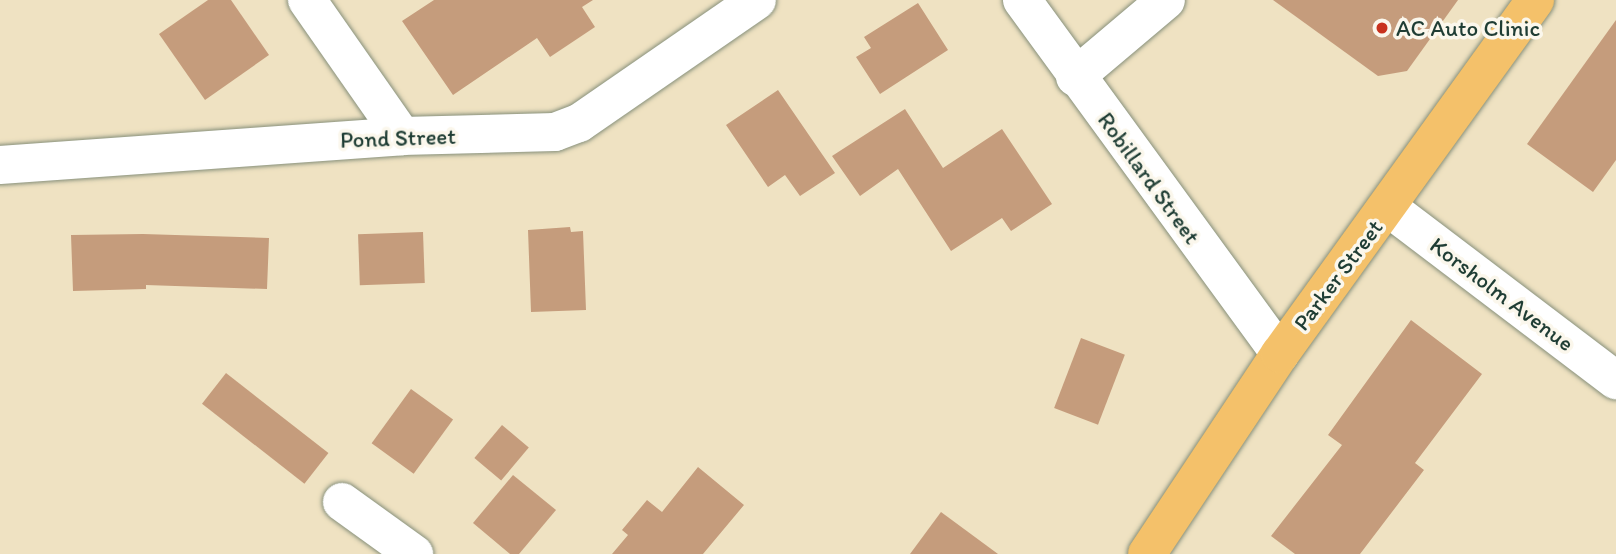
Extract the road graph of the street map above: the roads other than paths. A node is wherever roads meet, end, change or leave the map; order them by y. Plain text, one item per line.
1 (307, 0) edge
2 (757, 0) edge
3 (1022, 0) edge
4 (1166, 0) edge
5 (1535, 0) edge
6 (1075, 77) junction
7 (402, 136) junction
8 (0, 165) edge
9 (1389, 208) junction
10 (1280, 354) junction
11 (1616, 380) edge
12 (342, 502) dead end
13 (414, 554) edge
14 (1147, 554) edge

1 - 7 street
2 - 7 street, Pond Street
3 - 6 street, Robillard Street
4 - 6 street
5 - 9 main road, Parker Street
6 - 10 street, Robillard Street
7 - 8 street, Pond Street
9 - 10 main road, Parker Street
9 - 11 street, Korsholm Avenue
10 - 14 main road, Parker Street
12 - 13 street

